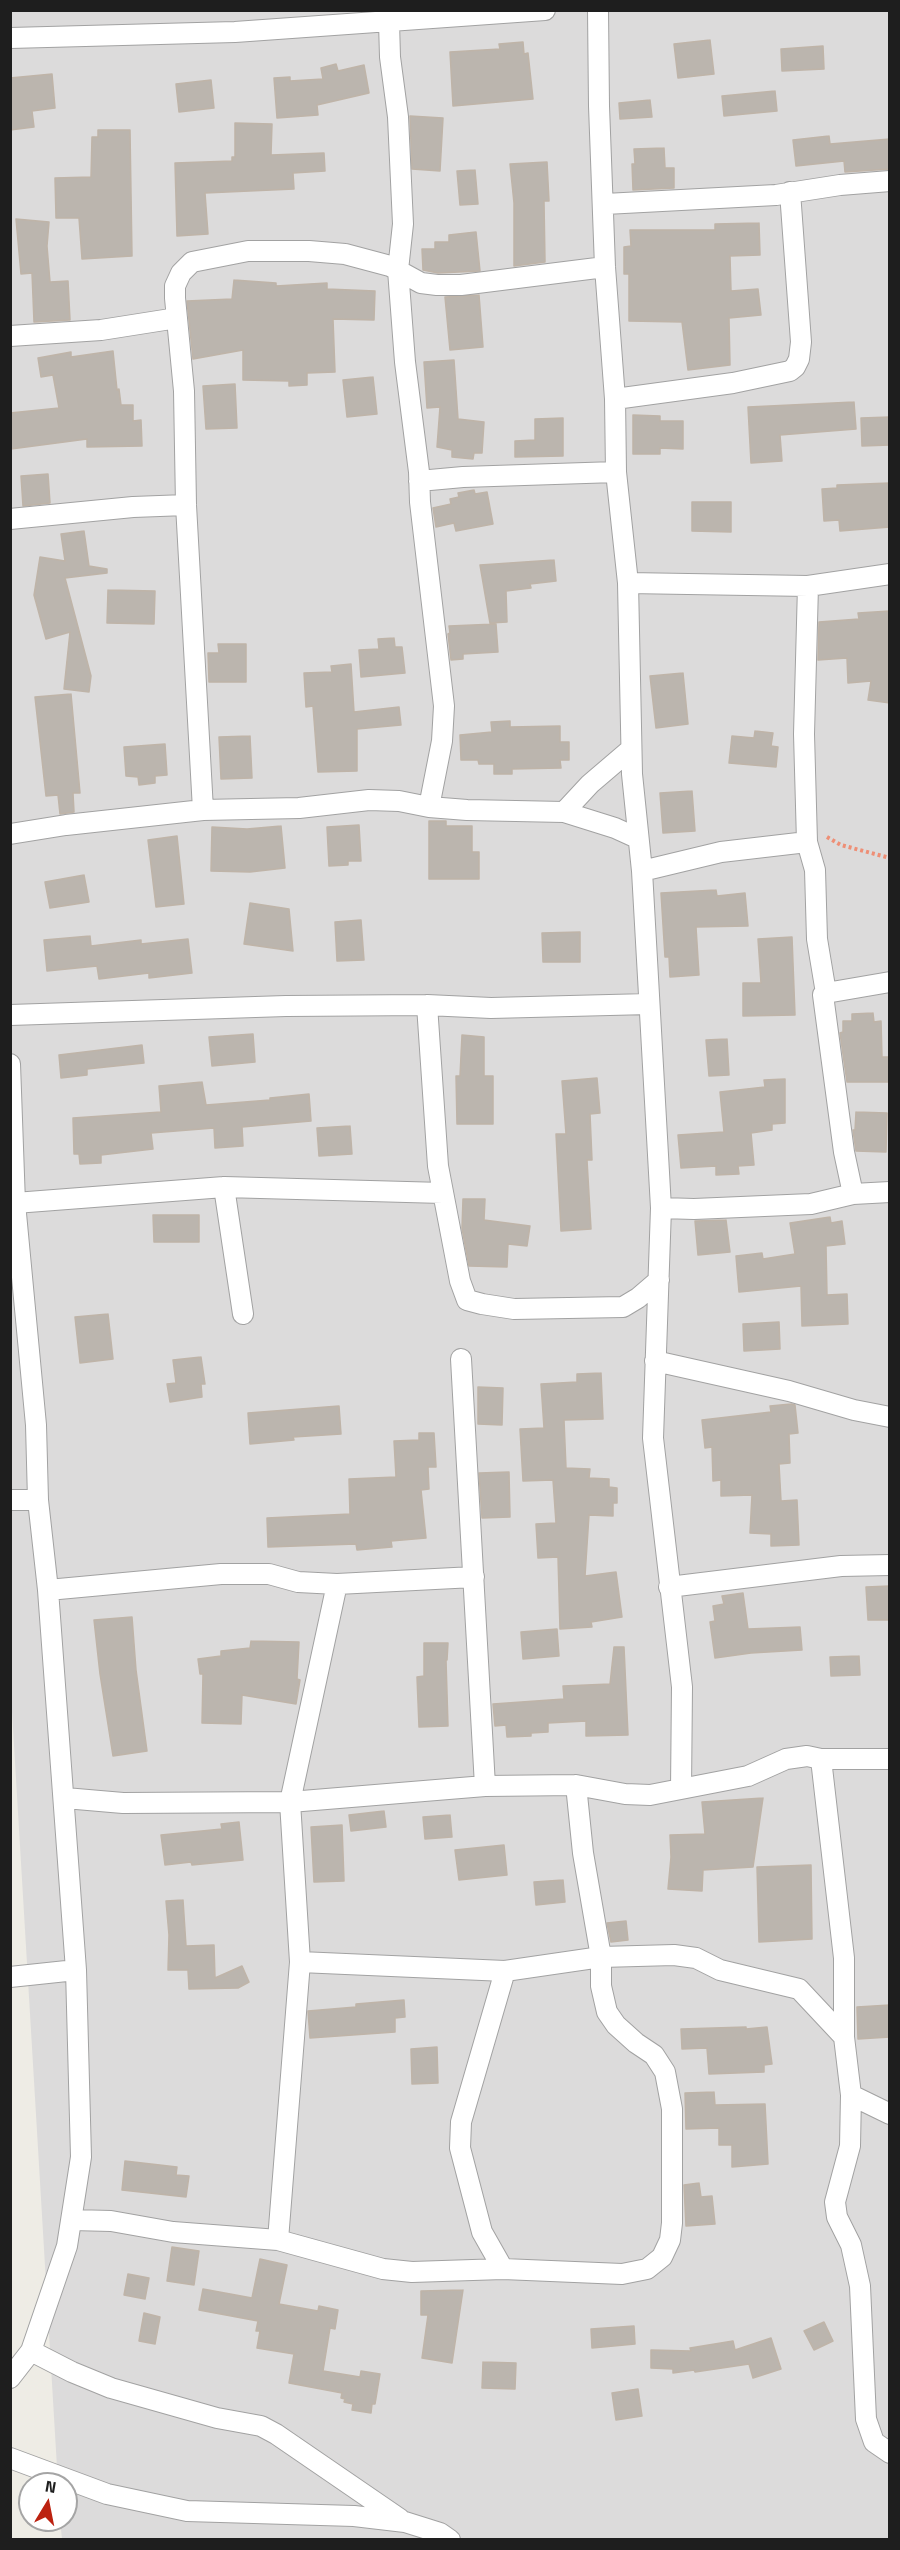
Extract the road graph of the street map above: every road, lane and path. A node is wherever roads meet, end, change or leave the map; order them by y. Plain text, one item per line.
1 (545, 10) edge
2 (598, 10) edge
3 (330, 18) edge
4 (389, 22) junction
5 (10, 38) edge
6 (890, 181) edge
7 (790, 192) junction
8 (605, 204) junction
9 (605, 267) junction
10 (398, 270) junction
11 (177, 318) junction
12 (10, 336) edge
13 (615, 399) junction
14 (616, 472) junction
15 (419, 481) junction
16 (186, 505) junction
17 (10, 519) edge
18 (890, 574) edge
19 (628, 583) junction
20 (808, 586) junction
21 (631, 749) junction
22 (429, 807) junction
23 (203, 810) junction
24 (564, 812) junction
25 (10, 834) edge
26 (807, 836) junction
27 (637, 838) junction
28 (890, 858) edge
29 (642, 871) junction
30 (890, 982) edge
31 (826, 993) junction
32 (649, 1004) junction
33 (427, 1005) junction
34 (10, 1015) edge
35 (10, 1064) edge
36 (224, 1187) junction
37 (890, 1192) edge
38 (443, 1193) junction
39 (853, 1194) junction
40 (15, 1203) junction
41 (661, 1208) junction
42 (658, 1280) junction
43 (243, 1314) dead end
44 (461, 1359) dead end
45 (655, 1361) junction
46 (890, 1417) edge
47 (10, 1500) edge
48 (38, 1500) junction
49 (890, 1565) edge
50 (474, 1577) junction
51 (337, 1584) junction
52 (669, 1587) junction
53 (48, 1590) junction
54 (821, 1759) junction
55 (890, 1760) edge
56 (576, 1785) junction
57 (484, 1786) junction
58 (681, 1789) junction
59 (65, 1798) junction
60 (290, 1802) junction
61 (601, 1957) junction
62 (300, 1962) junction
63 (76, 1970) junction
64 (504, 1971) junction
65 (10, 1977) edge
66 (844, 2037) junction
67 (851, 2095) junction
68 (890, 2114) edge
69 (72, 2220) junction
70 (278, 2240) junction
71 (503, 2269) junction
72 (31, 2351) junction
73 (10, 2378) edge
74 (890, 2452) edge
75 (10, 2458) edge
76 (405, 2522) junction
77 (450, 2540) edge

1 - 4 street
2 - 8 street
3 - 4 street
3 - 5 street
4 - 10 street
6 - 7 street
7 - 8 street
7 - 13 street
8 - 9 street
9 - 10 street
9 - 13 street
10 - 11 street
10 - 15 street
11 - 12 street
11 - 16 street
13 - 14 street
14 - 15 street
14 - 19 street
15 - 22 street
16 - 17 street
16 - 23 street
18 - 20 street
19 - 20 street
19 - 21 street
20 - 26 street
21 - 24 street
21 - 27 street
22 - 23 street
22 - 24 street
23 - 25 street
24 - 27 street
26 - 28 path
26 - 29 street
26 - 31 street
27 - 29 street
29 - 32 street
30 - 31 street
31 - 39 street
32 - 33 street
32 - 41 street
33 - 34 street
33 - 38 street
35 - 40 street
36 - 38 street
36 - 40 street
36 - 43 street
37 - 39 street
38 - 42 street
39 - 41 street
40 - 48 street
41 - 42 street
42 - 45 street
44 - 50 street
45 - 46 street
45 - 52 street
47 - 48 street
48 - 53 street
49 - 52 street
50 - 51 street
50 - 57 street
51 - 53 street
51 - 60 street
52 - 58 street
53 - 59 street
54 - 55 street
54 - 58 street
54 - 66 street
56 - 57 street
56 - 58 street
56 - 61 street
57 - 60 street
59 - 60 street
59 - 63 street
60 - 62 street
61 - 64 street
61 - 66 street
61 - 71 street
62 - 64 street
62 - 70 street
63 - 65 street
63 - 69 street
64 - 71 street
66 - 67 street
67 - 68 street
67 - 74 street
69 - 70 street
69 - 72 street
70 - 71 street
72 - 73 street
72 - 76 street
75 - 76 street
76 - 77 street

